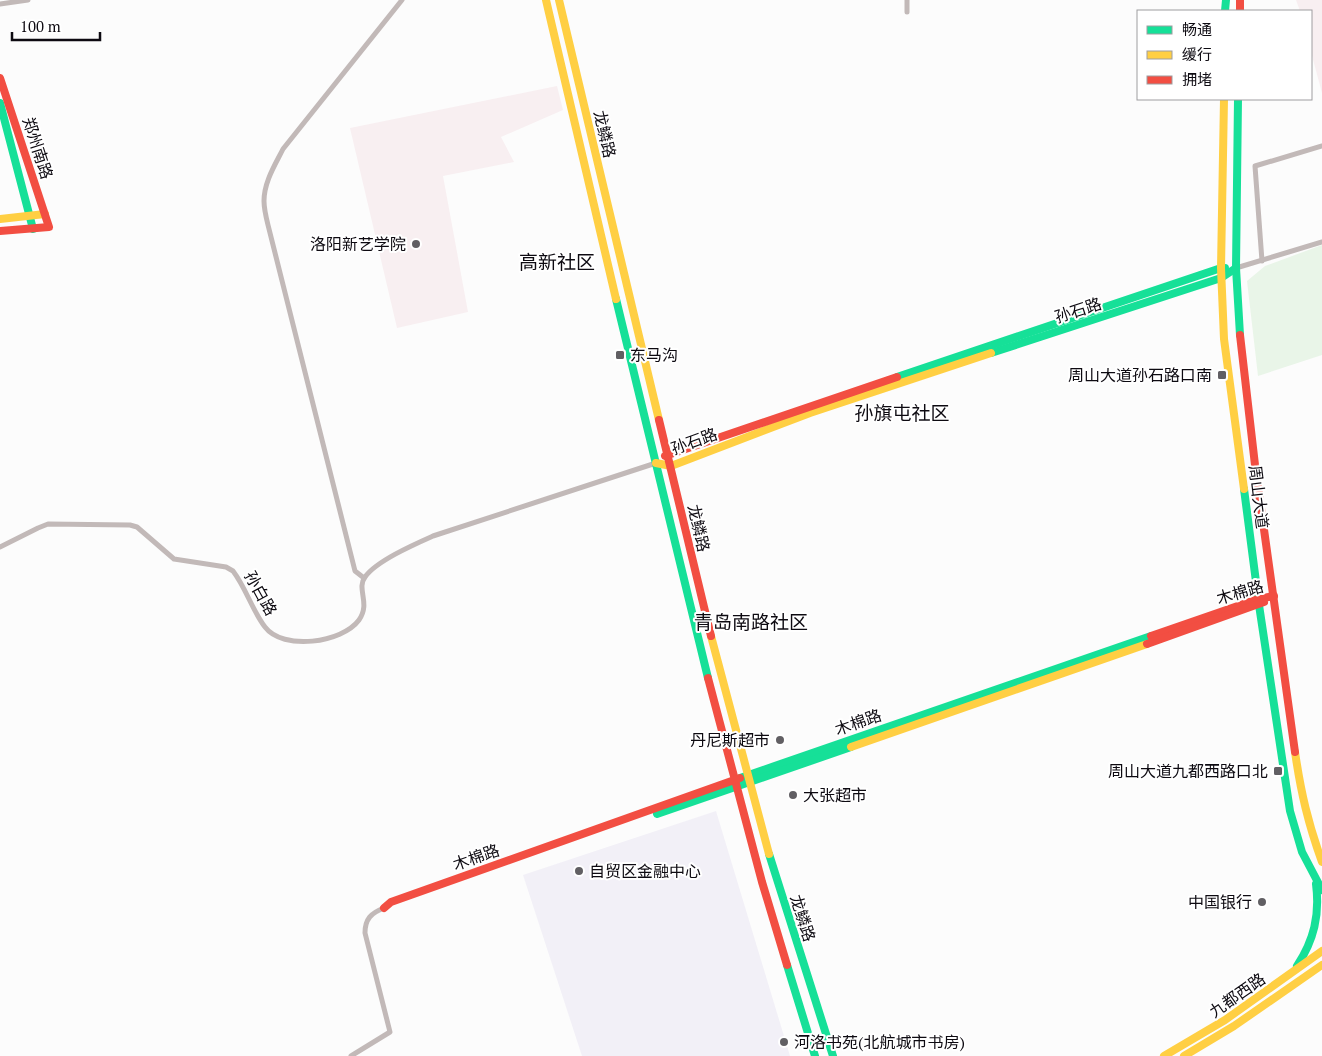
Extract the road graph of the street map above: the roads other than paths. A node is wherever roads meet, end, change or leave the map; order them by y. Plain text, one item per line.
1 (28, 0) edge
2 (402, 0) edge
3 (546, 0) edge
4 (559, 0) edge
5 (906, 0) edge
6 (0, 4) edge
7 (907, 12) dead end
8 (0, 78) edge
9 (1224, 100) edge
10 (1238, 100) edge
11 (0, 103) edge
12 (1322, 146) edge
13 (45, 214) junction
14 (29, 216) junction
15 (0, 218) edge
16 (33, 229) junction
17 (0, 231) edge
18 (1322, 242) edge
19 (1262, 261) junction
20 (1221, 268) junction
21 (1236, 268) junction
22 (1221, 278) junction
23 (668, 455) junction
24 (656, 463) junction
25 (671, 466) junction
26 (0, 547) edge
27 (364, 578) junction
28 (1274, 596) junction
29 (1258, 602) junction
30 (749, 779) junction
31 (735, 783) junction
32 (1321, 859) edge
33 (1309, 866) junction
34 (1322, 890) edge
35 (384, 908) joint
36 (1322, 951) edge
37 (1322, 965) edge
38 (1294, 970) junction
39 (351, 1056) edge
40 (815, 1056) edge
41 (834, 1056) edge
42 (1164, 1056) edge
43 (1184, 1056) edge

1 - 6 street
2 - 27 street
3 - 24 main road, 龙鳞路
4 - 23 main road, 龙鳞路
5 - 7 street
8 - 13 main road, 郑州南路
9 - 20 main road, 周山大道
10 - 21 main road, 周山大道
11 - 14 main road, 郑州南路
12 - 19 street
13 - 14 main road
13 - 16 main road, 郑州南路
14 - 15 main road
14 - 16 main road, 郑州南路
16 - 17 main road
18 - 19 street, 孙石路
19 - 21 street, 孙石路
20 - 21 main road, 孙石路
20 - 22 main road, 周山大道
20 - 23 main road, 孙石路
21 - 22 main road, 孙石路
21 - 28 main road, 周山大道
22 - 25 main road, 孙石路
22 - 29 main road, 周山大道
23 - 24 main road, 孙石路
23 - 25 main road, 龙鳞路
24 - 25 main road, 孙石路
24 - 27 street
24 - 31 main road, 龙鳞路
25 - 30 main road, 龙鳞路
26 - 27 street, 孙白路
28 - 29 main road, 木棉路
28 - 32 main road, 周山大道
29 - 30 main road, 木棉路
29 - 33 main road, 周山大道
30 - 31 main road, 木棉路
30 - 41 main road, 龙鳞路
31 - 35 main road, 木棉路
31 - 40 main road, 龙鳞路
33 - 34 main road, 周山大道
33 - 38 main road
35 - 39 street
36 - 38 main road, 九都西路
37 - 43 main road, 九都西路
38 - 42 main road, 九都西路

